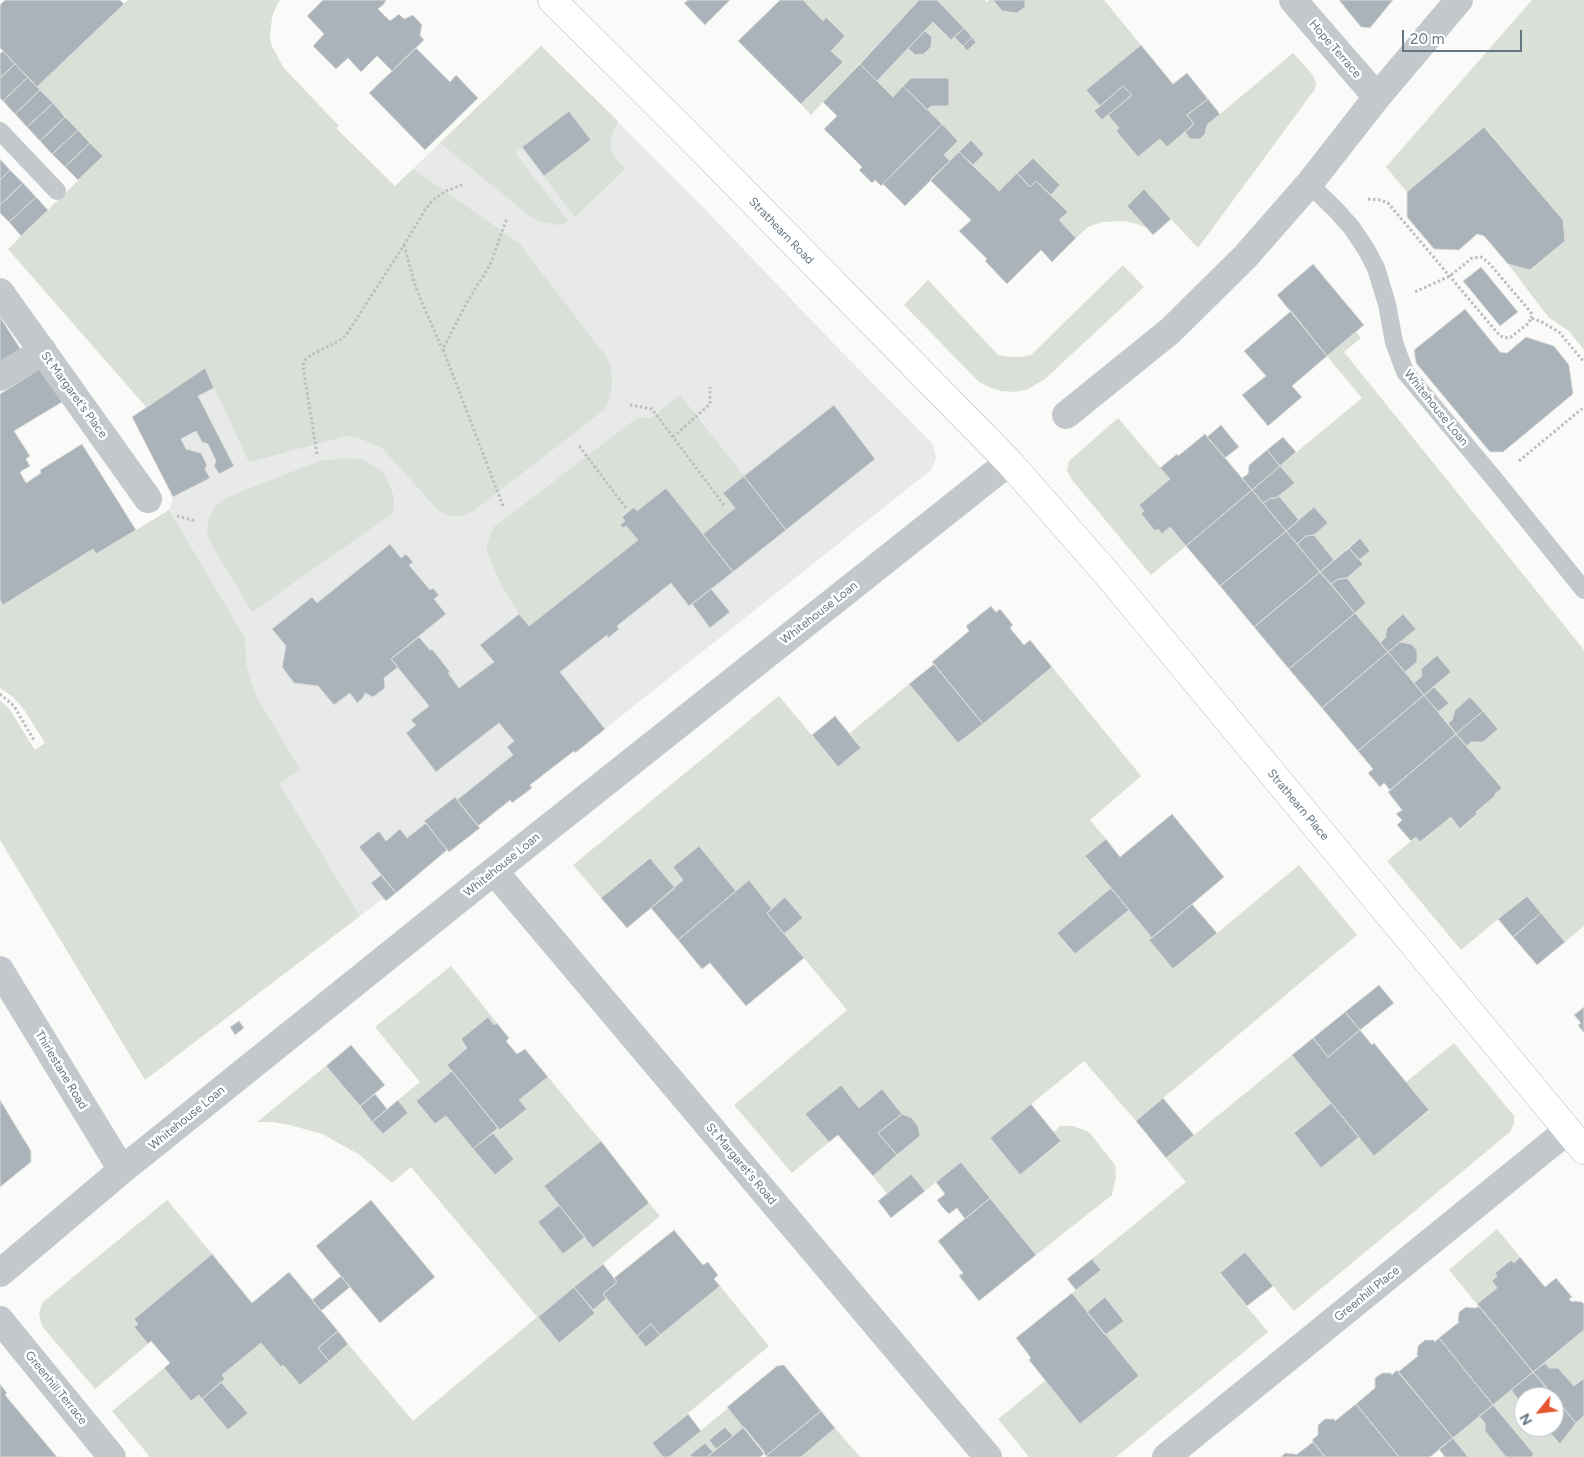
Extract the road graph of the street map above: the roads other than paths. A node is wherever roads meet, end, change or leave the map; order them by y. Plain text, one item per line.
1 (552, 0) edge
2 (1293, 0) edge
3 (1459, 0) edge
4 (1377, 97) junction
5 (0, 130) edge
6 (1309, 184) junction
7 (57, 191) dead end
8 (0, 292) edge
9 (42, 351) junction
10 (0, 377) edge
11 (1066, 415) dead end
12 (1010, 462) junction
13 (158, 506) road end
14 (1584, 590) edge
15 (494, 871) junction
16 (0, 970) edge
17 (1576, 1140) edge
18 (122, 1170) junction
19 (0, 1273) edge
20 (0, 1320) edge
21 (112, 1457) edge
22 (988, 1457) edge
23 (1166, 1457) edge

1 - 12 street, Strathearn Road
2 - 4 street, Hope Terrace
3 - 4 street
4 - 6 street
5 - 7 lane
6 - 11 street
6 - 14 lane, Whitehouse Loan
8 - 9 street, St Margaret's Place
9 - 10 street
9 - 13 street, St Margaret's Place
12 - 15 street, Whitehouse Loan
12 - 17 street, Strathearn Place
15 - 18 street, Whitehouse Loan
15 - 22 street, St Margaret's Road
16 - 18 street, Thirlestane Road
17 - 23 street, Greenhill Place
18 - 19 street, Whitehouse Loan
20 - 21 street, Greenhill Terrace

